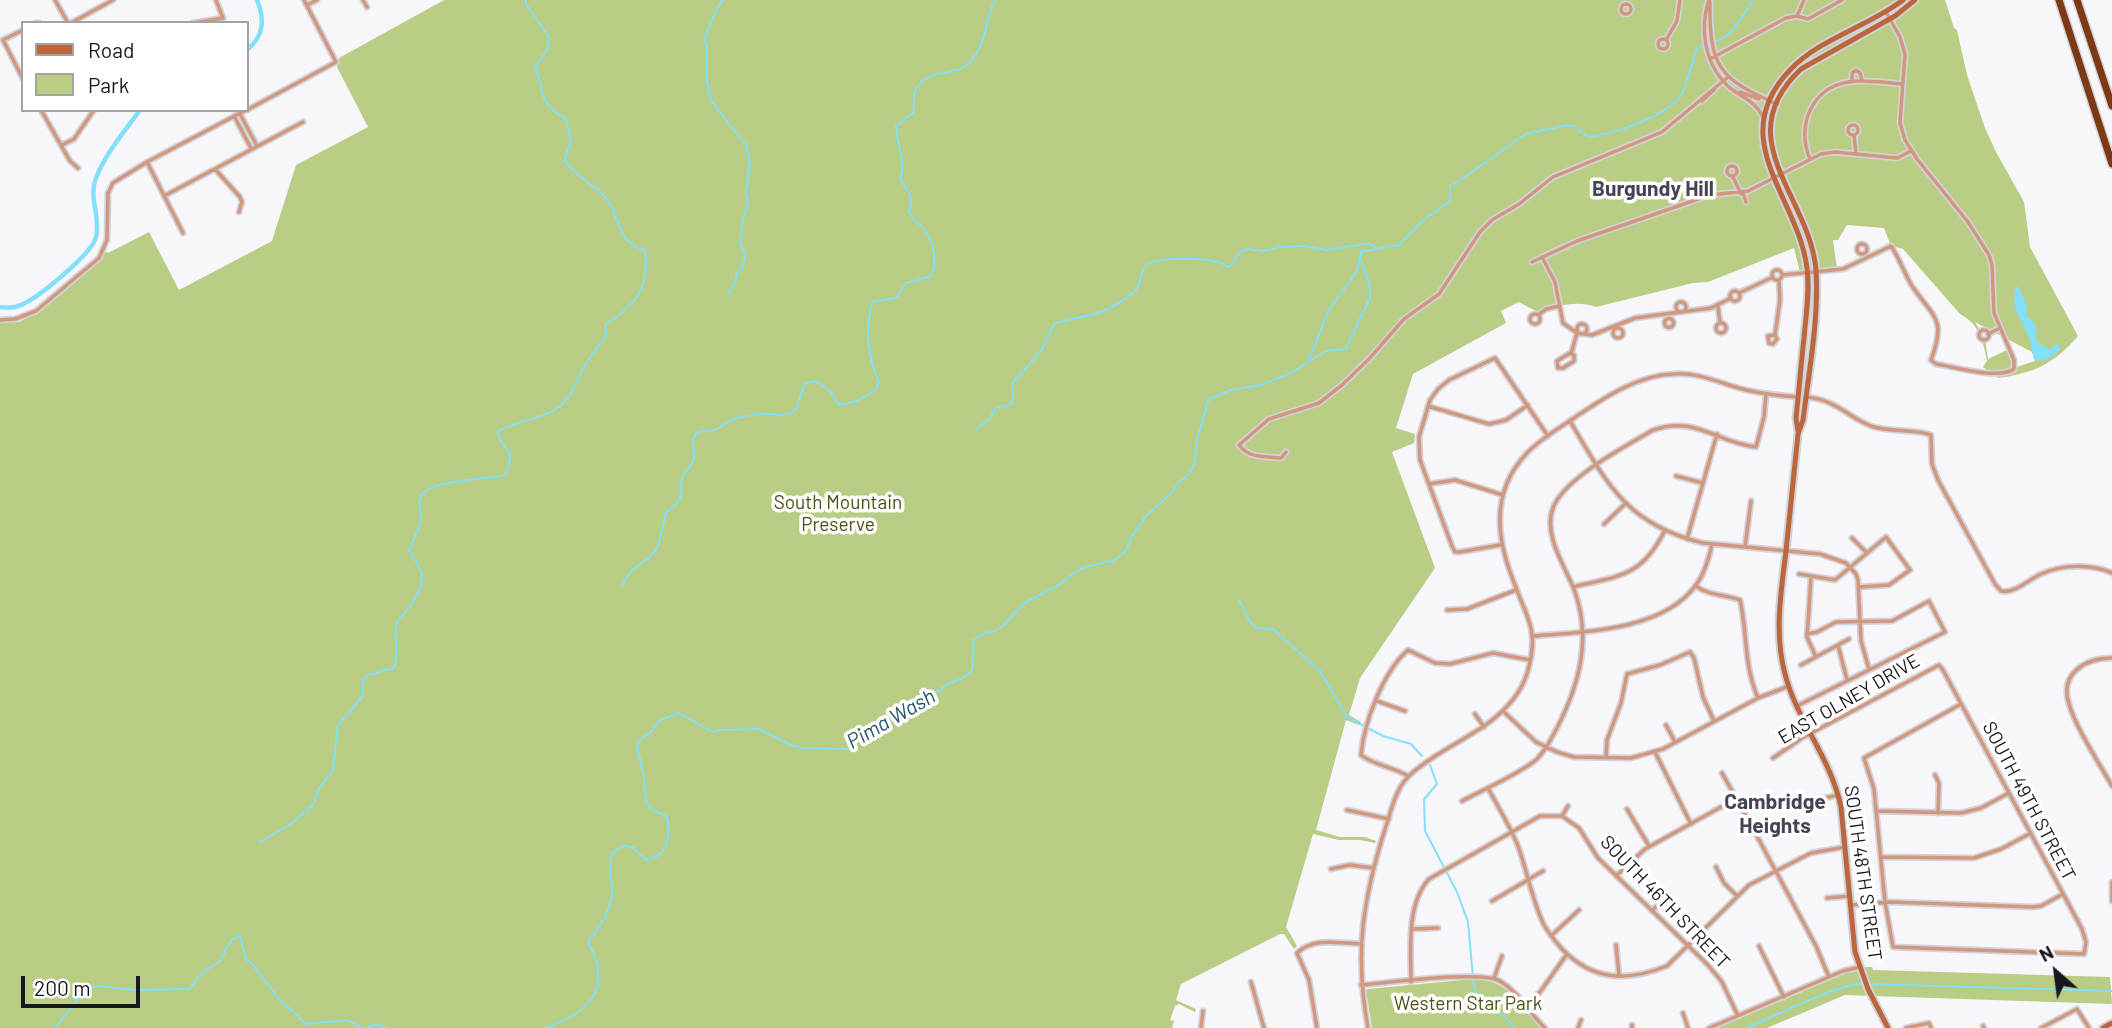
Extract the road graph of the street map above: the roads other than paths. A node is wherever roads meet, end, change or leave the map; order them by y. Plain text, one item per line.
1 (55, 0) edge
2 (113, 0) edge
3 (216, 0) edge
4 (304, 0) edge
5 (317, 0) edge
6 (363, 0) edge
7 (1680, 0) edge
8 (1709, 0) edge
9 (1804, 0) edge
10 (1842, 0) edge
11 (1903, 0) edge
12 (1915, 0) edge
13 (2059, 0) edge
14 (2077, 0) edge
15 (307, 5) junction
16 (367, 7) dead end
17 (1886, 12) junction
18 (1797, 16) junction
19 (1889, 19) junction
20 (68, 21) edge
21 (73, 21) edge
22 (205, 21) edge
23 (21, 31) edge
24 (1666, 40) dead end
25 (1715, 57) junction
26 (1710, 59) junction
27 (21, 75) edge
28 (1728, 78) junction
29 (1724, 81) junction
30 (1862, 81) junction
31 (1852, 82) junction
32 (1903, 85) junction
33 (1732, 89) junction
34 (1772, 105) junction
35 (2112, 106) edge
36 (248, 109) edge
37 (42, 112) edge
38 (93, 112) edge
39 (243, 112) edge
40 (240, 114) junction
41 (234, 116) junction
42 (1764, 120) junction
43 (303, 122) dead end
44 (1854, 134) dead end
45 (62, 145) junction
46 (257, 146) junction
47 (252, 149) junction
48 (1912, 151) junction
49 (1856, 154) junction
50 (1810, 159) junction
51 (146, 162) junction
52 (2112, 164) edge
53 (78, 168) dead end
54 (215, 169) junction
55 (1780, 175) junction
56 (1733, 176) dead end
57 (1773, 178) junction
58 (1742, 193) junction
59 (164, 196) junction
60 (1746, 202) dead end
61 (239, 212) dead end
62 (183, 233) dead end
63 (1542, 257) junction
64 (1532, 262) dead end
65 (1815, 270) junction
66 (1808, 271) junction
67 (1782, 275) junction
68 (1773, 277) junction
69 (1779, 279) junction
70 (1559, 306) junction
71 (1718, 306) junction
72 (1538, 315) dead end
73 (0, 320) edge
74 (1720, 323) dead end
75 (2000, 328) junction
76 (1579, 334) junction
77 (1988, 334) dead end
78 (1775, 335) dead end
79 (1572, 354) junction
80 (1766, 393) junction
81 (1798, 397) junction
82 (1806, 397) junction
83 (1528, 405) junction
84 (1428, 406) junction
85 (1570, 421) junction
86 (1717, 434) junction
87 (1798, 434) junction
88 (1548, 436) junction
89 (1286, 452) dead end
90 (1596, 466) junction
91 (1676, 475) dead end
92 (1703, 483) junction
93 (1429, 484) junction
94 (1503, 495) junction
95 (1751, 501) dead end
96 (1625, 504) junction
97 (1604, 524) dead end
98 (1665, 530) junction
99 (1853, 538) dead end
100 (1687, 539) junction
101 (1712, 544) junction
102 (1501, 545) junction
103 (1745, 547) junction
104 (1786, 551) junction
105 (1867, 553) junction
106 (1851, 567) junction
107 (2112, 573) edge
108 (1799, 574) dead end
109 (1811, 577) junction
110 (1696, 586) junction
111 (1573, 587) junction
112 (1860, 587) junction
113 (1516, 590) junction
114 (1447, 610) dead end
115 (1860, 622) junction
116 (1582, 632) junction
117 (1807, 634) junction
118 (1532, 636) junction
119 (1849, 639) dead end
120 (1838, 645) junction
121 (1816, 657) junction
122 (2112, 658) edge
123 (1530, 660) junction
124 (1801, 665) dead end
125 (1938, 666) joint
126 (1869, 669) junction
127 (1847, 680) junction
128 (1788, 686) junction
129 (1759, 698) junction
130 (1377, 701) junction
131 (1961, 704) junction
132 (1797, 706) junction
133 (1405, 711) dead end
134 (1503, 711) junction
135 (1475, 714) dead end
136 (1714, 721) junction
137 (1666, 725) dead end
138 (1484, 727) junction
139 (1812, 733) junction
140 (1675, 743) junction
141 (1547, 747) junction
142 (1655, 752) junction
143 (1606, 757) junction
144 (1773, 758) dead end
145 (1721, 773) dead end
146 (1935, 775) dead end
147 (1408, 776) junction
148 (2112, 786) edge
149 (1488, 788) junction
150 (2009, 793) junction
151 (1838, 795) junction
152 (1462, 801) dead end
153 (1799, 804) dead end
154 (1568, 806) dead end
155 (1732, 806) junction
156 (1627, 809) dead end
157 (1347, 810) dead end
158 (1877, 811) junction
159 (1938, 813) junction
160 (1562, 816) junction
161 (1389, 819) junction
162 (1691, 824) junction
163 (1511, 832) junction
164 (2031, 833) junction
165 (1649, 846) junction
166 (1845, 847) junction
167 (1881, 857) junction
168 (1716, 867) dead end
169 (1373, 868) junction
170 (1331, 869) dead end
171 (1543, 871) dead end
172 (1775, 871) junction
173 (1616, 876) junction
174 (1529, 879) junction
175 (2112, 882) edge
176 (1668, 894) dead end
177 (2063, 894) junction
178 (1737, 896) junction
179 (1850, 897) junction
180 (1827, 898) dead end
181 (1492, 901) dead end
182 (2112, 901) edge
183 (1885, 902) junction
184 (1851, 905) junction
185 (1578, 910) dead end
186 (1652, 911) junction
187 (1438, 928) dead end
188 (1412, 929) junction
189 (1551, 936) junction
190 (1360, 944) junction
191 (1616, 945) dead end
192 (1688, 946) junction
193 (1759, 946) dead end
194 (1567, 954) junction
195 (1502, 956) dead end
196 (1860, 967) junction
197 (1619, 975) junction
198 (1829, 977) junction
199 (1494, 978) junction
200 (1251, 982) dead end
201 (1411, 982) junction
202 (1361, 985) junction
203 (1784, 997) junction
204 (1525, 1004) junction
205 (1203, 1011) dead end
206 (1683, 1013) dead end
207 (1738, 1016) junction
208 (1581, 1020) dead end
209 (2112, 1023) edge
210 (1930, 1026) edge
211 (1200, 1028) edge
212 (1264, 1028) edge
213 (1317, 1028) edge
214 (1368, 1028) edge
215 (1545, 1028) edge
216 (1578, 1028) edge
217 (1688, 1028) edge
218 (1709, 1028) edge
219 (1888, 1028) edge
220 (1906, 1028) edge
221 (2041, 1028) edge
222 (2089, 1028) edge
223 (2103, 1028) edge

1 - 20 street
2 - 21 street
3 - 22 street
4 - 15 street
5 - 15 street
6 - 16 street
7 - 24 street
8 - 25 street
8 - 26 street
9 - 18 street
10 - 18 street
11 - 17 main road
12 - 19 main road
13 - 52 highway
14 - 35 highway
15 - 36 street
17 - 19 street
17 - 34 main road
18 - 25 street
19 - 32 street
19 - 34 main road
23 - 27 street
25 - 26 street
25 - 28 street
26 - 29 street
28 - 29 street
28 - 34 street
29 - 33 street
29 - 89 street
30 - 31 street
30 - 31 street
30 - 32 street
31 - 50 street
32 - 48 street
33 - 34 street
33 - 42 street
34 - 42 main road, SOUTH 48TH STREET
34 - 55 main road, SOUTH 48TH STREET
37 - 45 street
38 - 45 street
39 - 40 street
40 - 41 street
40 - 46 street
41 - 47 street
41 - 51 street
42 - 57 main road, SOUTH 48TH STREET
43 - 46 street
44 - 49 street
45 - 53 street
46 - 47 street
47 - 54 street
48 - 49 street
48 - 75 street
49 - 50 street
50 - 55 street
51 - 59 street
51 - 73 street
54 - 59 street
54 - 61 street
55 - 57 street
55 - 65 main road, SOUTH 48TH STREET
56 - 58 street
57 - 58 street
57 - 66 main road, SOUTH 48TH STREET
58 - 60 street
58 - 63 street
59 - 62 street
63 - 64 street
63 - 70 street
65 - 66 street
65 - 75 street
65 - 82 main road, SOUTH 48TH STREET
66 - 67 street
66 - 81 main road, SOUTH 48TH STREET
67 - 68 street
67 - 69 street
68 - 69 street
68 - 71 street
69 - 78 street
70 - 72 street
70 - 76 street
71 - 74 street
71 - 76 street
75 - 77 street
76 - 79 street
79 - 79 street
80 - 81 street
80 - 85 street
80 - 86 street
81 - 82 street
81 - 87 main road, SOUTH 48TH STREET
82 - 87 main road, SOUTH 48TH STREET
82 - 107 street
83 - 84 street
83 - 84 street
83 - 88 street
84 - 93 street
85 - 88 street
85 - 90 street
86 - 90 street
86 - 92 street
87 - 104 main road, SOUTH 48TH STREET
88 - 94 street
90 - 96 street
90 - 111 street
91 - 92 street
92 - 100 street
93 - 94 street
93 - 102 street
94 - 102 street
95 - 103 street
96 - 97 street
96 - 98 street
98 - 100 street
98 - 111 street
99 - 105 street
100 - 101 street
101 - 103 street
101 - 110 street
102 - 113 street
103 - 104 street
104 - 106 street
104 - 128 main road, SOUTH 48TH STREET
105 - 106 street
105 - 112 street
106 - 109 street
106 - 112 street
108 - 109 street
109 - 117 street
110 - 116 street
110 - 129 street
111 - 116 street
112 - 115 street
113 - 114 street
113 - 118 street
115 - 117 street
115 - 126 street
115 - 126 street
116 - 118 street
116 - 141 street
117 - 121 street
118 - 123 street
119 - 120 street
120 - 121 street
120 - 127 street
121 - 124 street
122 - 148 street
123 - 130 street
123 - 134 street
125 - 131 street, SOUTH 49TH STREET
125 - 139 street, EAST OLNEY DRIVE
126 - 127 street
127 - 132 street
128 - 129 street
128 - 132 main road, SOUTH 48TH STREET
129 - 136 street
130 - 133 street
130 - 147 street
131 - 150 street, SOUTH 49TH STREET
131 - 158 street
132 - 139 main road, SOUTH 48TH STREET
134 - 138 street
134 - 141 street
135 - 138 street
136 - 140 street
136 - 143 street
137 - 140 street
138 - 147 street
139 - 144 street, EAST OLNEY DRIVE
139 - 151 main road, SOUTH 48TH STREET
140 - 142 street
141 - 143 street
141 - 149 street
142 - 143 street
142 - 162 street
145 - 155 street
146 - 159 street
147 - 161 street
149 - 152 street
149 - 163 street
150 - 159 street
150 - 164 street, SOUTH 49TH STREET
151 - 153 street
151 - 166 main road, SOUTH 48TH STREET
154 - 160 street
155 - 162 street
155 - 172 street
156 - 165 street
157 - 161 street
158 - 159 street
158 - 167 street
160 - 163 street
160 - 173 street, SOUTH 46TH STREET
161 - 169 street
162 - 165 street
163 - 174 street
163 - 188 street
164 - 167 street
164 - 177 street, SOUTH 49TH STREET
165 - 173 street
166 - 172 street
166 - 179 main road, SOUTH 48TH STREET
167 - 183 street
168 - 178 street
169 - 170 street
169 - 190 street
171 - 174 street
172 - 178 street
172 - 198 street
173 - 186 street, SOUTH 46TH STREET
174 - 181 street
174 - 189 street
175 - 182 street
176 - 186 street
177 - 183 street
177 - 183 street, SOUTH 49TH STREET
178 - 192 street
179 - 180 street
179 - 184 main road, SOUTH 48TH STREET
183 - 184 street
184 - 196 main road, SOUTH 48TH STREET
185 - 189 street
186 - 192 street, SOUTH 46TH STREET
187 - 188 street
188 - 201 street
189 - 194 street
190 - 202 street
190 - 213 street
191 - 197 street
192 - 197 street
192 - 207 street, SOUTH 46TH STREET
193 - 203 street
194 - 197 street
194 - 204 street
195 - 199 street
196 - 198 street
196 - 219 main road, SOUTH 48TH STREET
198 - 203 street
199 - 201 street
199 - 204 street
200 - 212 street
201 - 202 street
202 - 214 street
203 - 207 street
204 - 215 street
205 - 211 street
206 - 217 street
207 - 218 street
208 - 216 street
209 - 223 main road
210 - 220 street
221 - 222 street

